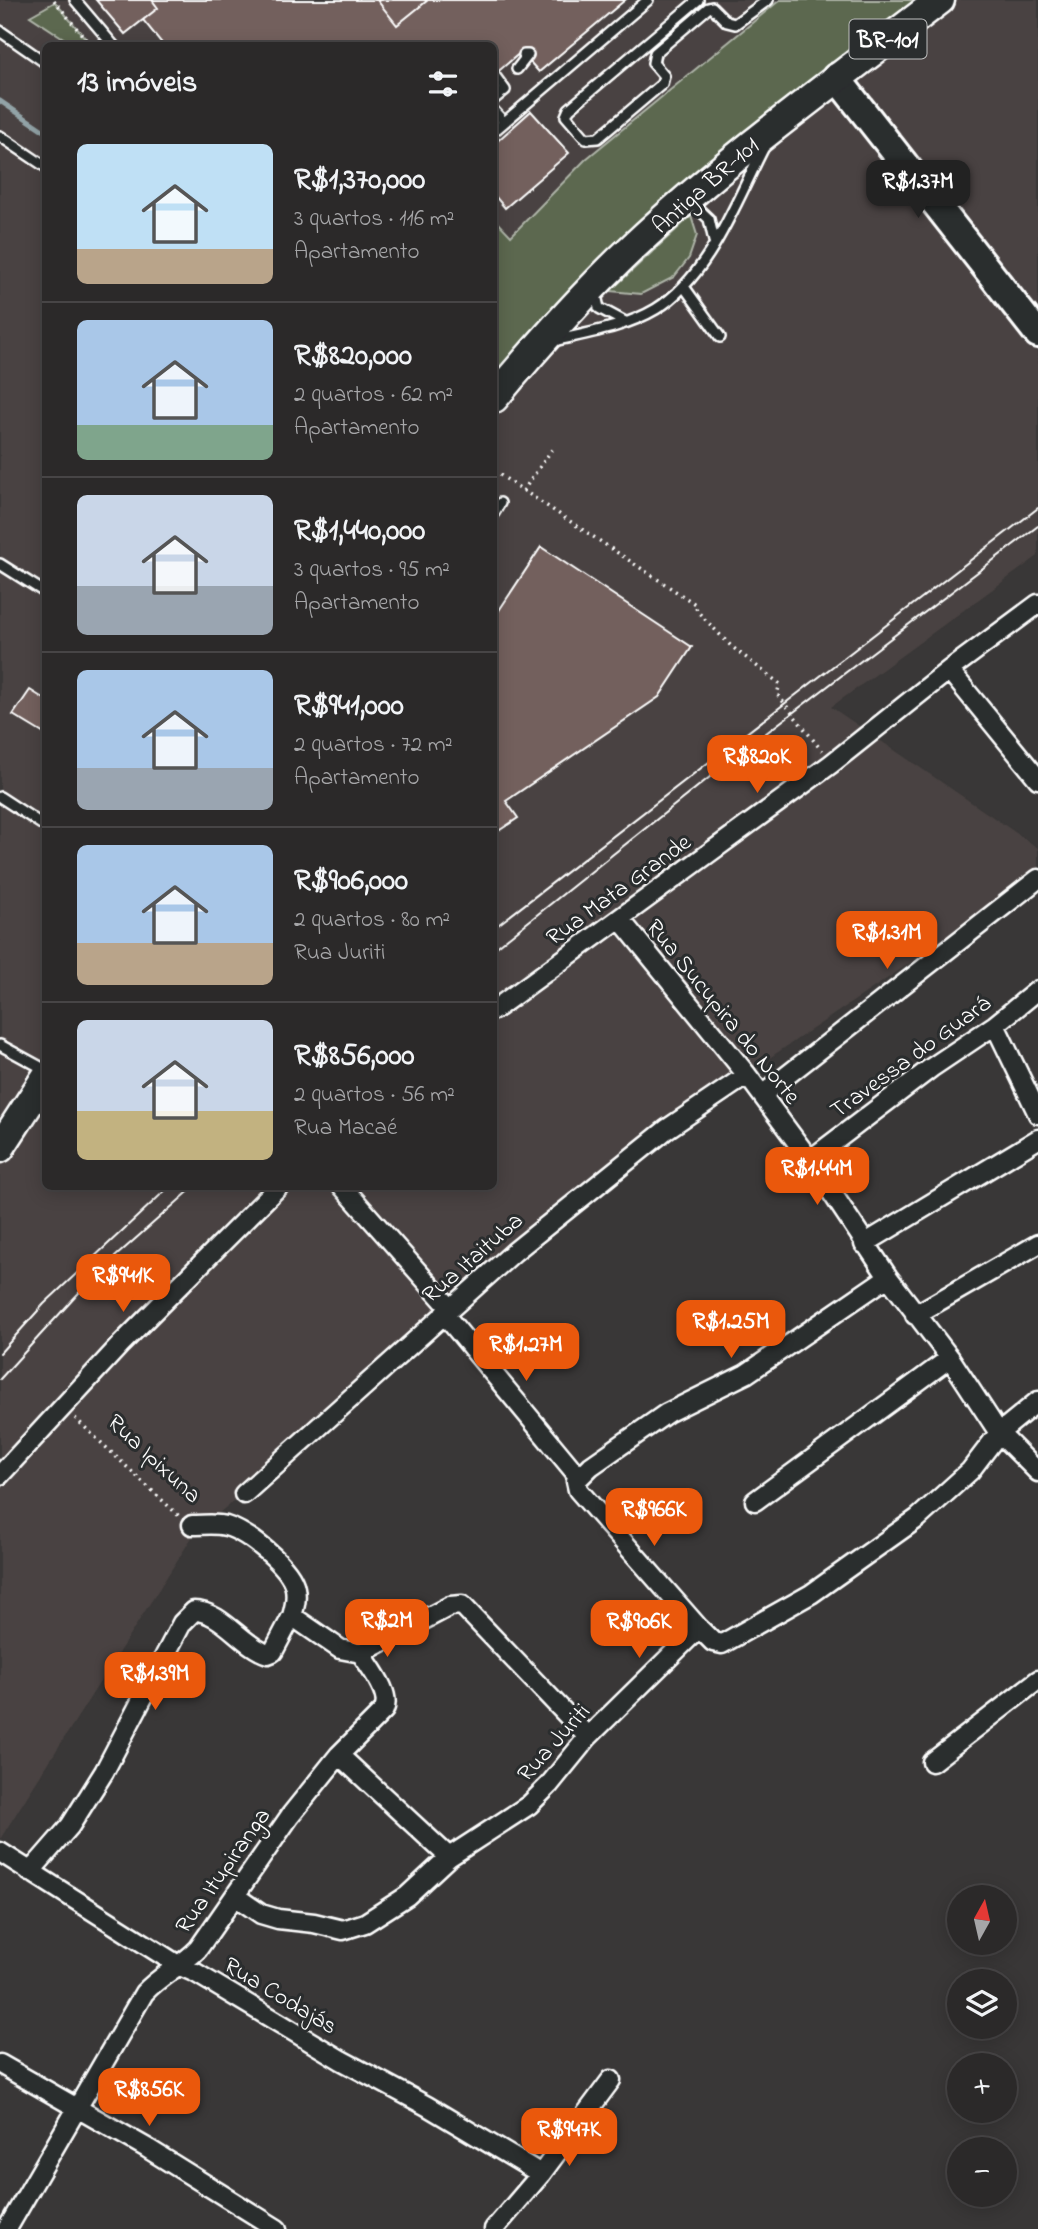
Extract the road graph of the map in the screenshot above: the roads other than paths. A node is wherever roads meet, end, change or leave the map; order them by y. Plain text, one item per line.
1 (75, 0) edge
2 (648, 0) edge
3 (698, 0) edge
4 (768, 0) edge
5 (940, 0) edge
6 (0, 31) edge
7 (111, 42) edge
8 (524, 55) dead end
9 (42, 60) edge
10 (517, 69) dead end
11 (836, 77) junction
12 (497, 79) edge
13 (497, 97) edge
14 (497, 114) edge
15 (504, 122) junction
16 (777, 124) junction
17 (497, 128) edge
18 (0, 136) edge
19 (42, 164) edge
20 (688, 199) junction
21 (714, 243) junction
22 (596, 285) junction
23 (685, 288) junction
24 (625, 322) junction
25 (1038, 334) edge
26 (720, 337) dead end
27 (539, 345) junction
28 (497, 394) edge
29 (500, 503) dead end
30 (497, 508) edge
31 (0, 564) edge
32 (42, 590) edge
33 (1038, 604) edge
34 (949, 670) junction
35 (1038, 779) edge
36 (0, 797) edge
37 (42, 824) edge
38 (1038, 879) edge
39 (620, 919) junction
40 (1038, 990) edge
41 (497, 1008) edge
42 (995, 1025) junction
43 (0, 1045) edge
44 (42, 1068) edge
45 (747, 1075) junction
46 (42, 1083) edge
47 (762, 1095) junction
48 (1038, 1114) edge
49 (1038, 1139) edge
50 (0, 1148) edge
51 (810, 1160) junction
52 (275, 1190) edge
53 (345, 1190) edge
54 (864, 1244) junction
55 (1038, 1244) edge
56 (888, 1277) junction
57 (447, 1311) junction
58 (915, 1315) junction
59 (950, 1358) junction
60 (1038, 1401) edge
61 (999, 1433) junction
62 (584, 1471) junction
63 (1038, 1472) edge
64 (0, 1475) edge
65 (244, 1494) dead end
66 (755, 1501) dead end
67 (192, 1525) road end
68 (292, 1616) junction
69 (699, 1628) junction
70 (361, 1653) junction
71 (1038, 1680) edge
72 (588, 1737) junction
73 (339, 1755) junction
74 (932, 1762) dead end
75 (0, 1852) edge
76 (449, 1857) junction
77 (30, 1872) junction
78 (235, 1896) junction
79 (178, 1965) junction
80 (0, 2064) edge
81 (611, 2080) dead end
82 (78, 2109) junction
83 (541, 2174) junction
84 (7, 2229) edge
85 (277, 2229) edge
86 (494, 2229) edge

1 - 7 lane
2 - 15 lane
3 - 4 lane
5 - 11 main road, Antiga BR-101 / BR-101
6 - 9 lane
8 - 10 lane
11 - 16 main road, Antiga BR-101 / BR-101
11 - 25 street
12 - 13 lane
14 - 15 lane
15 - 17 lane
16 - 20 main road, Antiga BR-101 / BR-101
16 - 21 lane
18 - 19 lane
20 - 21 lane
20 - 22 main road, Antiga BR-101 / BR-101
21 - 23 lane
22 - 24 lane
22 - 27 main road, Antiga BR-101 / BR-101
23 - 24 lane
23 - 26 lane
24 - 27 lane
27 - 28 main road, Antiga BR-101 / BR-101
29 - 30 lane
31 - 32 lane
33 - 34 street, Rua Mata Grande
34 - 35 street
34 - 39 street, Rua Mata Grande
36 - 37 lane
38 - 47 street
39 - 41 street, Rua Mata Grande
39 - 45 street, Rua Sucupira do Norte
40 - 42 street, Travessa do Guará
42 - 48 street
42 - 51 street, Travessa do Guará
43 - 44 lane
45 - 47 street, Rua Sucupira do Norte
45 - 57 street, Rua Itaituba
46 - 50 main road
47 - 51 street, Rua Sucupira do Norte
49 - 54 street
51 - 54 street, Rua Sucupira do Norte
52 - 64 street
53 - 57 street
54 - 56 street, Rua Sucupira do Norte
55 - 58 street
56 - 58 street, Rua Sucupira do Norte
56 - 62 street
57 - 62 street
57 - 65 street, Rua Itaituba
58 - 59 street, Rua Sucupira do Norte
59 - 61 street, Rua Sucupira do Norte
59 - 66 street
60 - 61 street
61 - 63 street, Rua Sucupira do Norte
61 - 69 street
62 - 69 street
67 - 68 street, Rua Ipixuna
68 - 70 street
68 - 77 street
69 - 72 street, Rua Juriti
70 - 72 street
70 - 73 street, Rua Itupiranga
71 - 74 street
72 - 76 street, Rua Juriti
73 - 76 street
73 - 78 street, Rua Itupiranga
75 - 77 street, Rua Codajás
76 - 78 street, Rua Juriti
77 - 79 street, Rua Codajás
78 - 79 street, Rua Itupiranga
79 - 82 street, Rua Itupiranga
79 - 83 street, Rua Codajás
80 - 82 street
81 - 83 street
82 - 84 street, Rua Itupiranga
82 - 85 street
83 - 86 street

